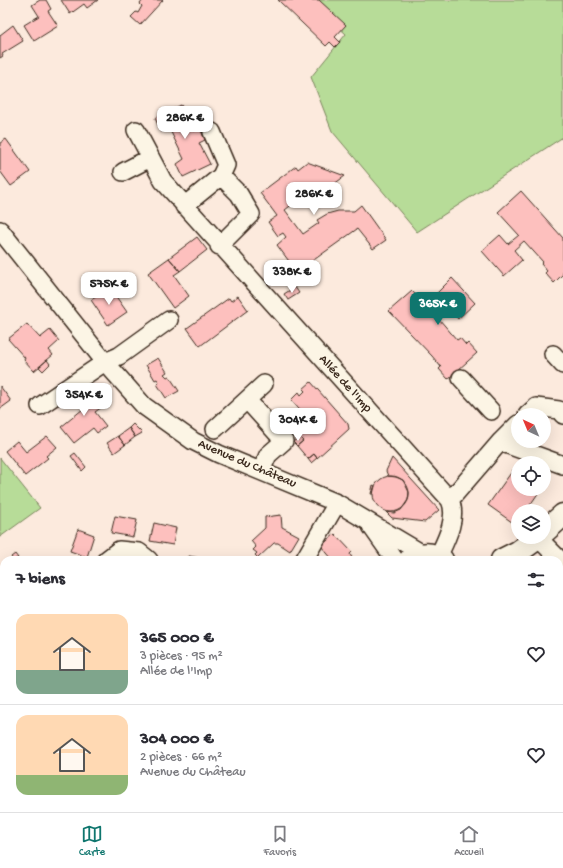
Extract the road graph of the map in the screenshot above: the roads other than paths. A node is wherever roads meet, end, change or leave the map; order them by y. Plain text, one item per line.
1 (136, 130) dead end
2 (212, 132) dead end
3 (150, 158) junction
4 (123, 172) dead end
5 (221, 176) junction
6 (184, 206) junction
7 (1, 231) edge
8 (219, 246) junction
9 (169, 320) dead end
10 (104, 362) junction
11 (461, 378) dead end
12 (264, 384) dead end
13 (247, 400) junction
14 (40, 406) dead end
15 (551, 409) edge
16 (491, 410) dead end
17 (563, 415) edge
18 (215, 429) dead end
19 (511, 431) edge
20 (500, 442) junction
21 (563, 465) edge
22 (261, 471) junction
23 (450, 500) junction
24 (337, 504) junction
25 (563, 515) edge
26 (366, 520) junction
27 (551, 526) edge
28 (529, 544) edge
29 (547, 544) edge
30 (111, 556) edge
31 (144, 556) edge
32 (306, 556) edge
33 (392, 556) edge
34 (425, 556) edge
35 (430, 556) edge
36 (511, 556) edge
37 (556, 556) edge

1 - 3 street, Allée de l'Imp
2 - 5 street
3 - 4 street
3 - 6 street, Allée de l'Imp
5 - 6 street
5 - 8 street
6 - 8 street, Allée de l'Imp
7 - 10 street, Avenue du Château
8 - 23 street, Allée de l'Imp
9 - 10 street
10 - 14 street
10 - 22 street, Avenue du Château
11 - 16 street
12 - 13 street
13 - 18 street
13 - 22 street
15 - 17 street
19 - 20 street
20 - 21 street
20 - 23 street
22 - 24 street, Avenue du Château
23 - 35 street
24 - 26 street, Avenue du Château
24 - 32 street
25 - 27 main road
26 - 33 street, Avenue du Château
26 - 34 street, Avenue du Château
28 - 36 main road
29 - 37 street
30 - 31 street

